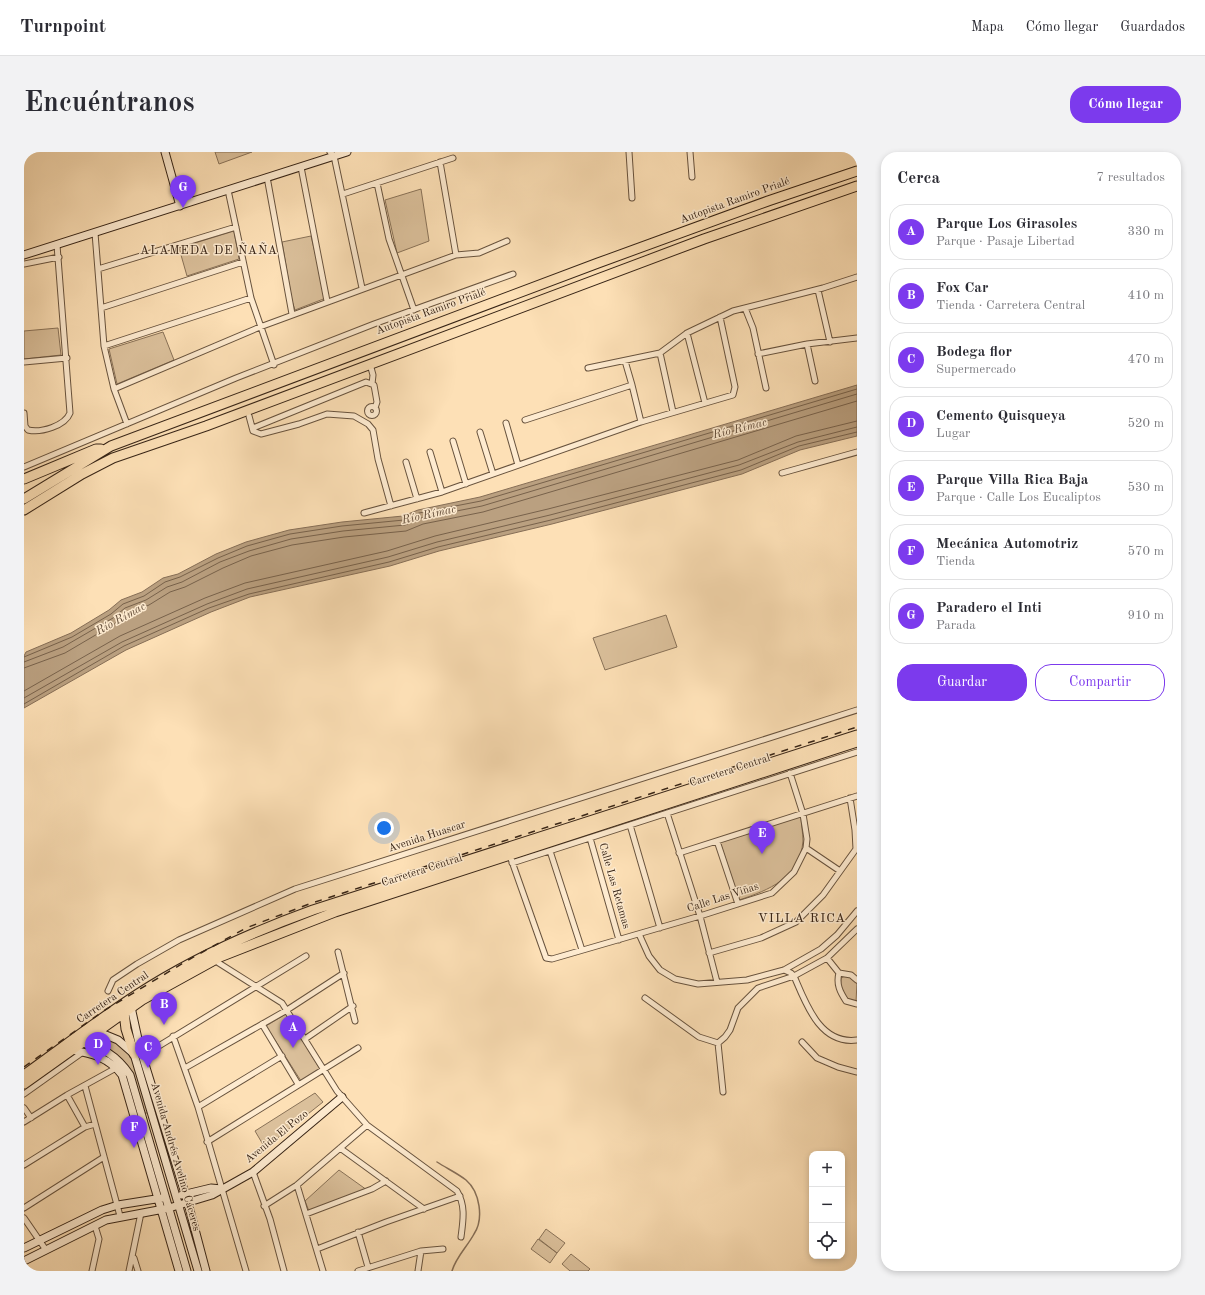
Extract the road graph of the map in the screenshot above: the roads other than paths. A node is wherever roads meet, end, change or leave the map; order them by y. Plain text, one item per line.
1 (166, 152) edge
2 (347, 152) edge
3 (629, 152) edge
4 (690, 152) edge
5 (332, 154) edge
6 (453, 158) dead end
7 (440, 162) junction
8 (301, 167) junction
9 (857, 171) edge
10 (267, 177) junction
11 (692, 178) dead end
12 (377, 183) junction
13 (857, 186) edge
14 (228, 190) junction
15 (343, 194) junction
16 (632, 198) dead end
17 (180, 206) junction
18 (236, 226) junction
19 (95, 233) junction
20 (507, 241) dead end
21 (57, 245) junction
22 (24, 255) edge
23 (456, 255) junction
24 (59, 257) junction
25 (243, 262) junction
26 (24, 264) edge
27 (98, 269) junction
28 (400, 274) junction
29 (513, 274) dead end
30 (857, 277) edge
31 (362, 288) junction
32 (818, 290) junction
33 (250, 298) junction
34 (327, 302) junction
35 (101, 308) junction
36 (745, 308) junction
37 (414, 310) junction
38 (292, 314) junction
39 (720, 317) junction
40 (260, 327) junction
41 (687, 334) junction
42 (857, 338) edge
43 (830, 342) junction
44 (807, 344) junction
45 (104, 346) junction
46 (660, 353) junction
47 (758, 354) junction
48 (67, 358) junction
49 (625, 361) junction
50 (24, 362) edge
51 (370, 364) junction
52 (274, 365) junction
53 (588, 368) dead end
54 (815, 381) dead end
55 (372, 384) junction
56 (632, 385) junction
57 (766, 388) dead end
58 (114, 389) junction
59 (705, 403) junction
60 (375, 408) dead end
61 (673, 412) junction
62 (24, 413) edge
63 (249, 416) dead end
64 (525, 420) dead end
65 (641, 422) junction
66 (506, 423) dead end
67 (127, 424) junction
68 (252, 428) junction
69 (480, 432) dead end
70 (453, 441) dead end
71 (107, 449) junction
72 (430, 452) dead end
73 (857, 452) edge
74 (406, 462) dead end
75 (518, 465) junction
76 (24, 467) edge
77 (782, 473) dead end
78 (494, 474) junction
79 (24, 479) edge
80 (466, 484) junction
81 (442, 492) junction
82 (24, 499) edge
83 (417, 499) junction
84 (391, 506) junction
85 (24, 510) edge
86 (364, 513) dead end
87 (857, 710) edge
88 (857, 735) edge
89 (857, 742) edge
90 (857, 752) edge
91 (790, 774) junction
92 (857, 796) edge
93 (850, 798) junction
94 (666, 813) junction
95 (803, 814) junction
96 (630, 825) junction
97 (590, 838) junction
98 (717, 841) junction
99 (546, 843) junction
100 (806, 848) junction
101 (856, 849) edge
102 (679, 853) junction
103 (511, 859) junction
104 (840, 871) junction
105 (738, 904) junction
106 (857, 911) edge
107 (700, 916) junction
108 (660, 928) junction
109 (856, 932) edge
110 (640, 934) junction
111 (619, 940) junction
112 (582, 950) junction
113 (338, 952) dead end
114 (709, 953) junction
115 (306, 956) dead end
116 (827, 958) junction
117 (214, 960) junction
118 (784, 970) junction
119 (344, 973) junction
120 (839, 973) junction
121 (794, 976) junction
122 (857, 980) edge
123 (717, 982) junction
124 (256, 986) junction
125 (108, 991) dead end
126 (645, 998) dead end
127 (857, 1004) edge
128 (353, 1006) junction
129 (128, 1010) junction
130 (287, 1010) junction
131 (355, 1020) dead end
132 (262, 1024) junction
133 (88, 1029) junction
134 (98, 1031) junction
135 (173, 1036) junction
136 (305, 1039) junction
137 (857, 1040) edge
138 (802, 1042) dead end
139 (718, 1043) junction
140 (82, 1047) junction
141 (358, 1048) dead end
142 (138, 1054) junction
143 (282, 1056) junction
144 (116, 1068) junction
145 (185, 1068) junction
146 (323, 1069) junction
147 (857, 1072) edge
148 (29, 1075) edge
149 (24, 1084) edge
150 (125, 1084) junction
151 (298, 1084) junction
152 (85, 1086) junction
153 (135, 1088) junction
154 (723, 1092) dead end
155 (24, 1094) edge
156 (67, 1095) junction
157 (342, 1098) junction
158 (198, 1107) junction
159 (24, 1108) edge
160 (152, 1115) junction
161 (31, 1118) junction
162 (144, 1119) junction
163 (24, 1122) edge
164 (95, 1124) junction
165 (367, 1125) junction
166 (84, 1127) junction
167 (207, 1142) junction
168 (151, 1144) junction
169 (170, 1146) junction
170 (340, 1148) junction
171 (161, 1149) junction
172 (145, 1155) junction
173 (104, 1157) junction
174 (24, 1165) edge
175 (253, 1172) junction
176 (386, 1181) junction
177 (297, 1185) junction
178 (222, 1189) junction
179 (186, 1194) junction
180 (176, 1195) junction
181 (460, 1196) junction
182 (162, 1198) junction
183 (188, 1203) junction
184 (118, 1205) junction
185 (178, 1206) junction
186 (264, 1206) junction
187 (24, 1208) edge
188 (166, 1209) junction
189 (424, 1209) junction
190 (141, 1213) junction
191 (306, 1214) junction
192 (120, 1216) junction
193 (24, 1218) edge
194 (95, 1226) junction
195 (358, 1232) junction
196 (461, 1237) dead end
197 (39, 1239) junction
198 (24, 1248) edge
199 (317, 1249) junction
200 (443, 1249) dead end
201 (46, 1250) junction
202 (421, 1251) junction
203 (133, 1257) junction
204 (193, 1257) junction
205 (184, 1260) junction
206 (24, 1261) edge
207 (368, 1267) junction
208 (92, 1271) edge
209 (129, 1271) edge
210 (138, 1271) edge
211 (179, 1271) edge
212 (187, 1271) edge
213 (198, 1271) edge
214 (206, 1271) edge
215 (246, 1271) edge
216 (284, 1271) edge
217 (323, 1271) edge
218 (358, 1271) edge
219 (418, 1271) edge

1 - 17 street
2 - 5 street
3 - 16 street
4 - 11 street
5 - 8 street
5 - 15 street
6 - 7 street
7 - 12 street
7 - 23 street
8 - 10 street
8 - 34 street
9 - 71 highway, Autopista Ramiro Prialé
10 - 14 street
10 - 38 street
12 - 15 street
12 - 28 street
13 - 51 highway
14 - 17 street
14 - 18 street
15 - 31 street
17 - 19 street
18 - 25 street
18 - 27 street
19 - 21 street
19 - 27 street
20 - 23 street
21 - 22 street
21 - 24 street
23 - 28 street
24 - 26 street
24 - 48 street
25 - 33 street
25 - 35 street
27 - 35 street
28 - 31 street
28 - 37 street
29 - 37 street
30 - 32 street
31 - 34 street
32 - 36 street
32 - 43 street
33 - 40 street
33 - 45 street
34 - 38 street
35 - 45 street
36 - 39 street
36 - 47 street
37 - 52 street
38 - 40 street
39 - 41 street
39 - 59 street
40 - 52 street
40 - 58 street
41 - 46 street
41 - 59 street
42 - 43 street
43 - 44 street
44 - 47 street
44 - 54 street
45 - 58 street
46 - 49 street
46 - 61 street
47 - 57 street
48 - 50 street
48 - 62 street
49 - 53 street
49 - 56 street
51 - 55 street
51 - 85 highway
52 - 67 street
55 - 60 street
55 - 68 street
56 - 64 street
56 - 65 street
58 - 67 street
59 - 61 street
61 - 65 street
63 - 68 street
65 - 75 street
66 - 75 street
67 - 76 street
68 - 84 street
69 - 78 street
70 - 80 street
71 - 79 highway
71 - 82 highway, Autopista Ramiro Prialé
72 - 81 street
73 - 77 street
74 - 83 street
75 - 78 street
78 - 80 street
80 - 81 street
81 - 83 street
83 - 84 street
84 - 86 street
87 - 125 street, Avenida Huascar
88 - 99 highway, Carretera Central
89 - 99 highway, Carretera Central
90 - 91 street
91 - 94 street
91 - 95 street, Calle Las Viñas
92 - 93 street
93 - 95 street
93 - 101 street
94 - 96 street
94 - 102 street
95 - 98 street
95 - 100 street, Calle Las Viñas
96 - 97 street
96 - 108 street
97 - 99 street
97 - 111 street, Calle Las Retamas
98 - 102 street
98 - 105 street
99 - 103 highway, Carretera Central
99 - 112 street
99 - 133 highway, Carretera Central
100 - 104 street
100 - 105 street, Calle Las Viñas
101 - 104 street
102 - 107 street
103 - 112 street, Calle Las Viñas
103 - 117 highway, Carretera Central
104 - 114 street
105 - 107 street, Calle Las Viñas
106 - 118 street
107 - 108 street, Calle Las Viñas
107 - 114 street
108 - 110 street, Calle Las Viñas
109 - 116 street
110 - 111 street, Calle Las Viñas
110 - 123 street
111 - 112 street, Calle Las Viñas
113 - 119 street
114 - 123 street
115 - 124 street
116 - 120 street
116 - 121 street
117 - 124 street
117 - 129 highway, Carretera Central
118 - 121 street
118 - 123 street
119 - 128 street
119 - 130 street
120 - 122 street
120 - 127 street
121 - 137 street
121 - 139 street
124 - 130 street
124 - 135 street
126 - 139 street
128 - 131 street
128 - 136 street
129 - 134 highway, Carretera Central
129 - 142 highway
130 - 132 street
130 - 136 street
132 - 143 street
132 - 145 street
133 - 134 street
133 - 148 highway, Carretera Central
134 - 140 highway, Carretera Central
134 - 142 street
135 - 142 street
135 - 145 street
136 - 146 street
138 - 147 street
139 - 154 street
140 - 144 street
140 - 148 highway, Carretera Central
140 - 153 street, Avenida Andrés Avelino Cáceres
140 - 155 street
141 - 146 street
142 - 160 street, Avenida Andrés Avelino Cáceres
142 - 169 street
143 - 151 street
143 - 158 street
144 - 150 street
144 - 152 street
145 - 158 street
146 - 151 street
146 - 157 street
148 - 149 highway, Carretera Central
150 - 153 street
150 - 172 street
151 - 167 street
152 - 156 street
152 - 164 street
153 - 162 street, Avenida Andrés Avelino Cáceres
156 - 161 street
156 - 166 street
157 - 165 street
157 - 175 street, Avenida El Pozo
158 - 167 street
159 - 161 street
160 - 162 street
160 - 171 street, Avenida Andrés Avelino Cáceres
161 - 163 street
162 - 168 street, Avenida Andrés Avelino Cáceres
164 - 166 street
164 - 173 street
165 - 170 street
165 - 181 street
166 - 174 street
167 - 178 street
168 - 172 street
168 - 182 street, Avenida Andrés Avelino Cáceres
169 - 171 street
169 - 179 street
170 - 176 street
170 - 177 street
171 - 180 street, Avenida Andrés Avelino Cáceres
172 - 182 street
173 - 184 street
173 - 187 street
175 - 178 street, Avenida El Pozo
175 - 186 street
176 - 189 street
176 - 191 street
177 - 186 street
177 - 191 street
178 - 179 street, Avenida El Pozo
178 - 183 street, Avenida El Pozo
178 - 215 street
179 - 180 street, Avenida El Pozo
179 - 183 street
180 - 182 street, Avenida El Pozo
180 - 185 street, Avenida Andrés Avelino Cáceres
181 - 189 street
181 - 196 street
182 - 184 street, Avenida El Pozo
182 - 188 street
183 - 185 street, Avenida El Pozo
183 - 214 street
184 - 192 street
184 - 197 street, Avenida El Pozo
185 - 188 street, Avenida El Pozo
185 - 204 street, Avenida Andrés Avelino Cáceres
186 - 216 street
188 - 190 street, Avenida El Pozo
188 - 205 street, Avenida Andrés Avelino Cáceres
188 - 211 street
189 - 195 street
190 - 192 street, Avenida El Pozo
190 - 203 street
191 - 199 street
192 - 194 street, Avenida El Pozo
193 - 197 street
194 - 201 street, Avenida El Pozo
194 - 208 street
195 - 199 street
195 - 207 street
197 - 198 street, Avenida El Pozo
197 - 201 street
199 - 217 street
200 - 202 street
201 - 206 street, Avenida El Pozo
202 - 207 street
202 - 219 street
203 - 209 street
203 - 210 street
204 - 205 street
204 - 213 street, Avenida Andrés Avelino Cáceres
205 - 212 street, Avenida Andrés Avelino Cáceres
207 - 218 street

